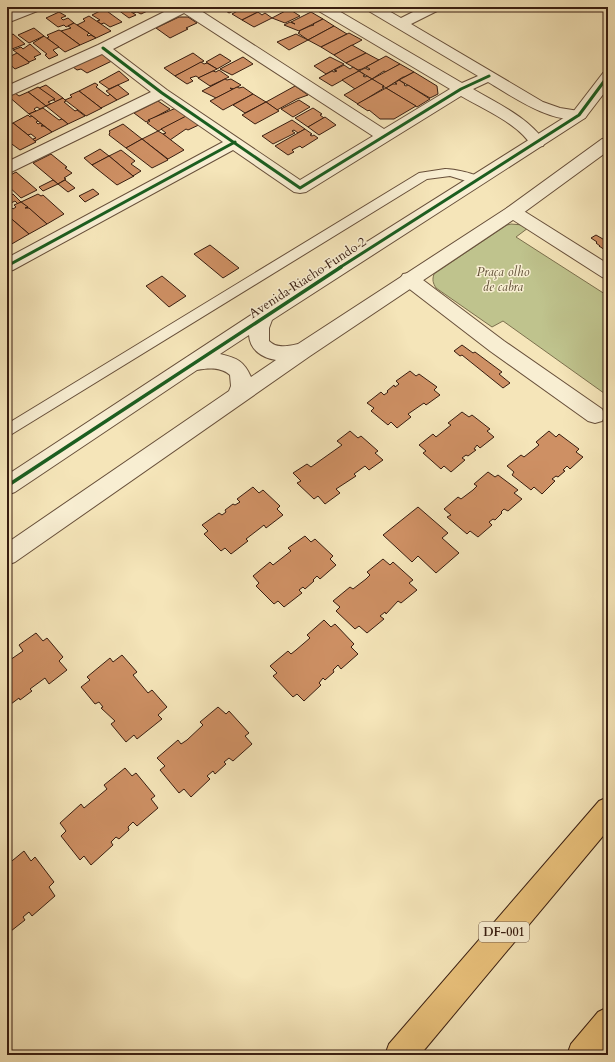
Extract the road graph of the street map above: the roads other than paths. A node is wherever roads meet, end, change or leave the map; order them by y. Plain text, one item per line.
1 (35, 7) edge
2 (185, 7) edge
3 (322, 7) edge
4 (372, 7) edge
5 (434, 7) edge
6 (7, 19) edge
7 (400, 24) junction
8 (103, 48) junction
9 (489, 76) junction
10 (608, 76) edge
11 (461, 89) junction
12 (7, 92) edge
13 (162, 93) junction
14 (579, 115) junction
15 (384, 136) junction
16 (234, 142) junction
17 (537, 142) junction
18 (608, 143) edge
19 (7, 169) edge
20 (476, 180) junction
21 (513, 212) junction
22 (7, 266) edge
23 (608, 273) edge
24 (409, 279) junction
25 (264, 316) junction
26 (303, 351) junction
27 (194, 363) junction
28 (234, 400) junction
29 (595, 415) dead end
30 (7, 431) edge
31 (7, 486) edge
32 (7, 556) edge
33 (608, 810) edge
34 (608, 1022) edge
35 (400, 1055) edge
36 (582, 1055) edge

1 - 6 street
2 - 8 street
2 - 15 street
3 - 11 street
4 - 7 street
5 - 7 street
7 - 9 street
8 - 12 street
8 - 13 street
9 - 11 street
9 - 14 street
10 - 14 street, Avenida Riacho Fundo 2
11 - 15 street
11 - 17 street
13 - 16 street
13 - 19 street
14 - 17 street, Avenida Riacho Fundo 2
15 - 16 street
16 - 22 street
17 - 20 street, Avenida Riacho Fundo 2
18 - 21 street
20 - 25 street, Avenida Riacho Fundo 2
20 - 30 lane
21 - 23 street
21 - 24 street
24 - 26 street
24 - 29 street
25 - 26 street
25 - 27 street, Avenida Riacho Fundo 2
26 - 28 street
27 - 28 street
27 - 31 street, Avenida Riacho Fundo 2
28 - 32 street
33 - 35 highway, DF-001
34 - 36 highway

